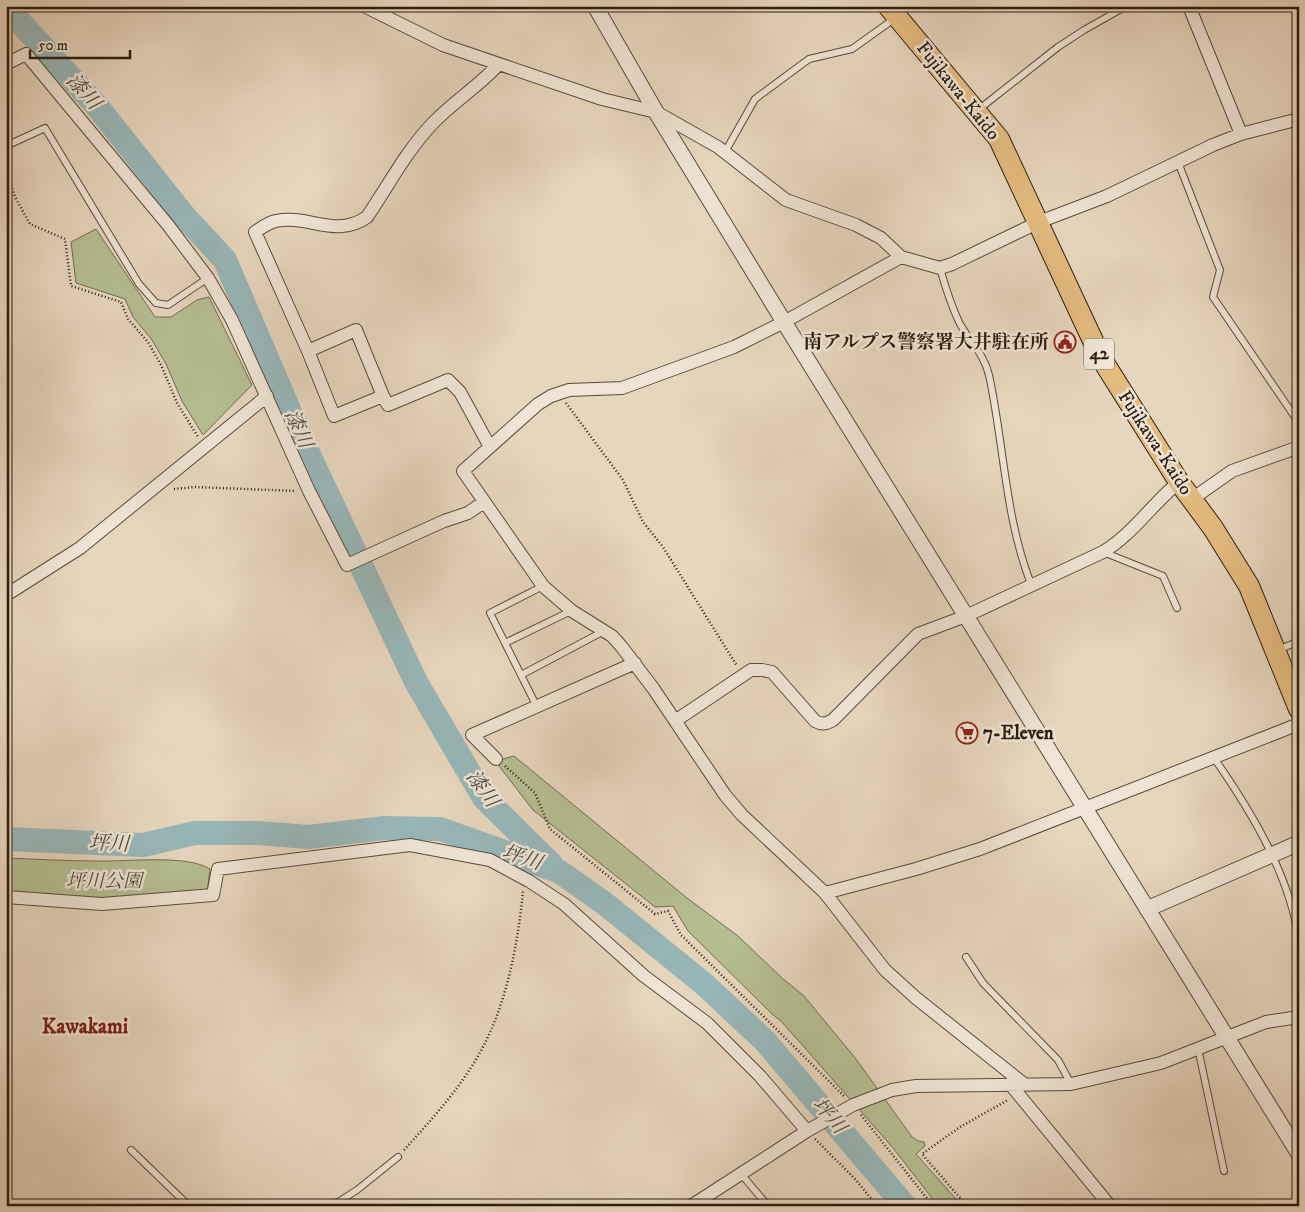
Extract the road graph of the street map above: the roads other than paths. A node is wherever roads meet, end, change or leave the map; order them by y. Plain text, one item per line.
1 (364, 6) edge
2 (595, 6) edge
3 (1150, 6) edge
4 (1188, 6) edge
5 (893, 11) edge
6 (6, 64) edge
7 (499, 64) junction
8 (978, 111) junction
9 (656, 112) junction
10 (1299, 118) edge
11 (1240, 134) junction
12 (6, 146) edge
13 (725, 152) junction
14 (1178, 162) junction
15 (1039, 222) junction
16 (901, 257) junction
17 (940, 268) junction
18 (208, 278) junction
19 (784, 322) junction
20 (308, 351) junction
21 (267, 396) junction
22 (383, 396) junction
23 (1299, 423) edge
24 (490, 447) junction
25 (1299, 448) edge
26 (1179, 482) junction
27 (1192, 499) junction
28 (484, 502) junction
29 (1103, 552) junction
30 (1032, 584) junction
31 (543, 586) junction
32 (6, 595) edge
33 (1177, 608) dead end
34 (572, 611) junction
35 (966, 616) junction
36 (604, 631) junction
37 (1299, 641) edge
38 (505, 643) junction
39 (1276, 651) junction
40 (635, 663) junction
41 (521, 675) junction
42 (537, 706) junction
43 (1299, 710) edge
44 (675, 721) junction
45 (1299, 724) edge
46 (1214, 758) junction
47 (496, 759) road end
48 (1084, 809) junction
49 (1299, 843) edge
50 (1271, 854) junction
51 (824, 893) junction
52 (6, 897) edge
53 (1147, 909) junction
54 (1299, 941) edge
55 (966, 957) dead end
56 (1299, 1017) edge
57 (1225, 1036) junction
58 (1198, 1048) junction
59 (1071, 1084) junction
60 (1021, 1089) junction
61 (807, 1131) junction
62 (131, 1150) dead end
63 (1299, 1154) edge
64 (398, 1157) road end
65 (1224, 1171) dead end
66 (742, 1174) junction
67 (189, 1206) edge
68 (332, 1206) edge
69 (691, 1206) edge
70 (768, 1206) edge
71 (1110, 1206) edge

1 - 7 street
2 - 9 street
3 - 8 lane
4 - 11 street
5 - 8 main road, Fujikawa-Kaido / 42
5 - 13 lane
6 - 18 street
7 - 9 street
7 - 20 street
8 - 15 main road, Fujikawa-Kaido / 42
9 - 13 street
9 - 19 street
10 - 11 street
11 - 14 street
12 - 18 lane
13 - 16 street
14 - 15 street
14 - 23 lane
15 - 17 street
15 - 26 main road, Fujikawa-Kaido / 42
16 - 17 street
16 - 19 street
17 - 30 lane
18 - 21 street
19 - 24 street
19 - 35 street
20 - 22 street
20 - 22 street
21 - 28 street
21 - 32 street
22 - 24 street
24 - 28 street
25 - 27 street
26 - 27 main road, Fujikawa-Kaido / 42
26 - 29 street
27 - 39 main road, Fujikawa-Kaido / 42
28 - 31 street
29 - 30 street
29 - 33 lane
30 - 35 street
31 - 34 street
31 - 38 lane
34 - 36 street
34 - 38 lane
35 - 44 street
35 - 48 street
36 - 40 street
36 - 41 lane
37 - 39 lane
38 - 41 lane
39 - 43 main road, Fujikawa-Kaido / 42
40 - 42 street
40 - 44 street
41 - 42 lane
42 - 47 street
44 - 51 street
45 - 46 street
46 - 48 street
46 - 50 lane
48 - 51 street
48 - 53 street
49 - 50 street
50 - 53 street
50 - 54 lane
51 - 60 street
52 - 61 street
53 - 57 street
55 - 59 lane
56 - 57 street
57 - 58 street
57 - 63 street
58 - 59 street
58 - 65 lane
59 - 60 street
60 - 61 street
60 - 71 street
61 - 66 street
62 - 67 lane
64 - 68 lane
66 - 69 street
66 - 70 lane

